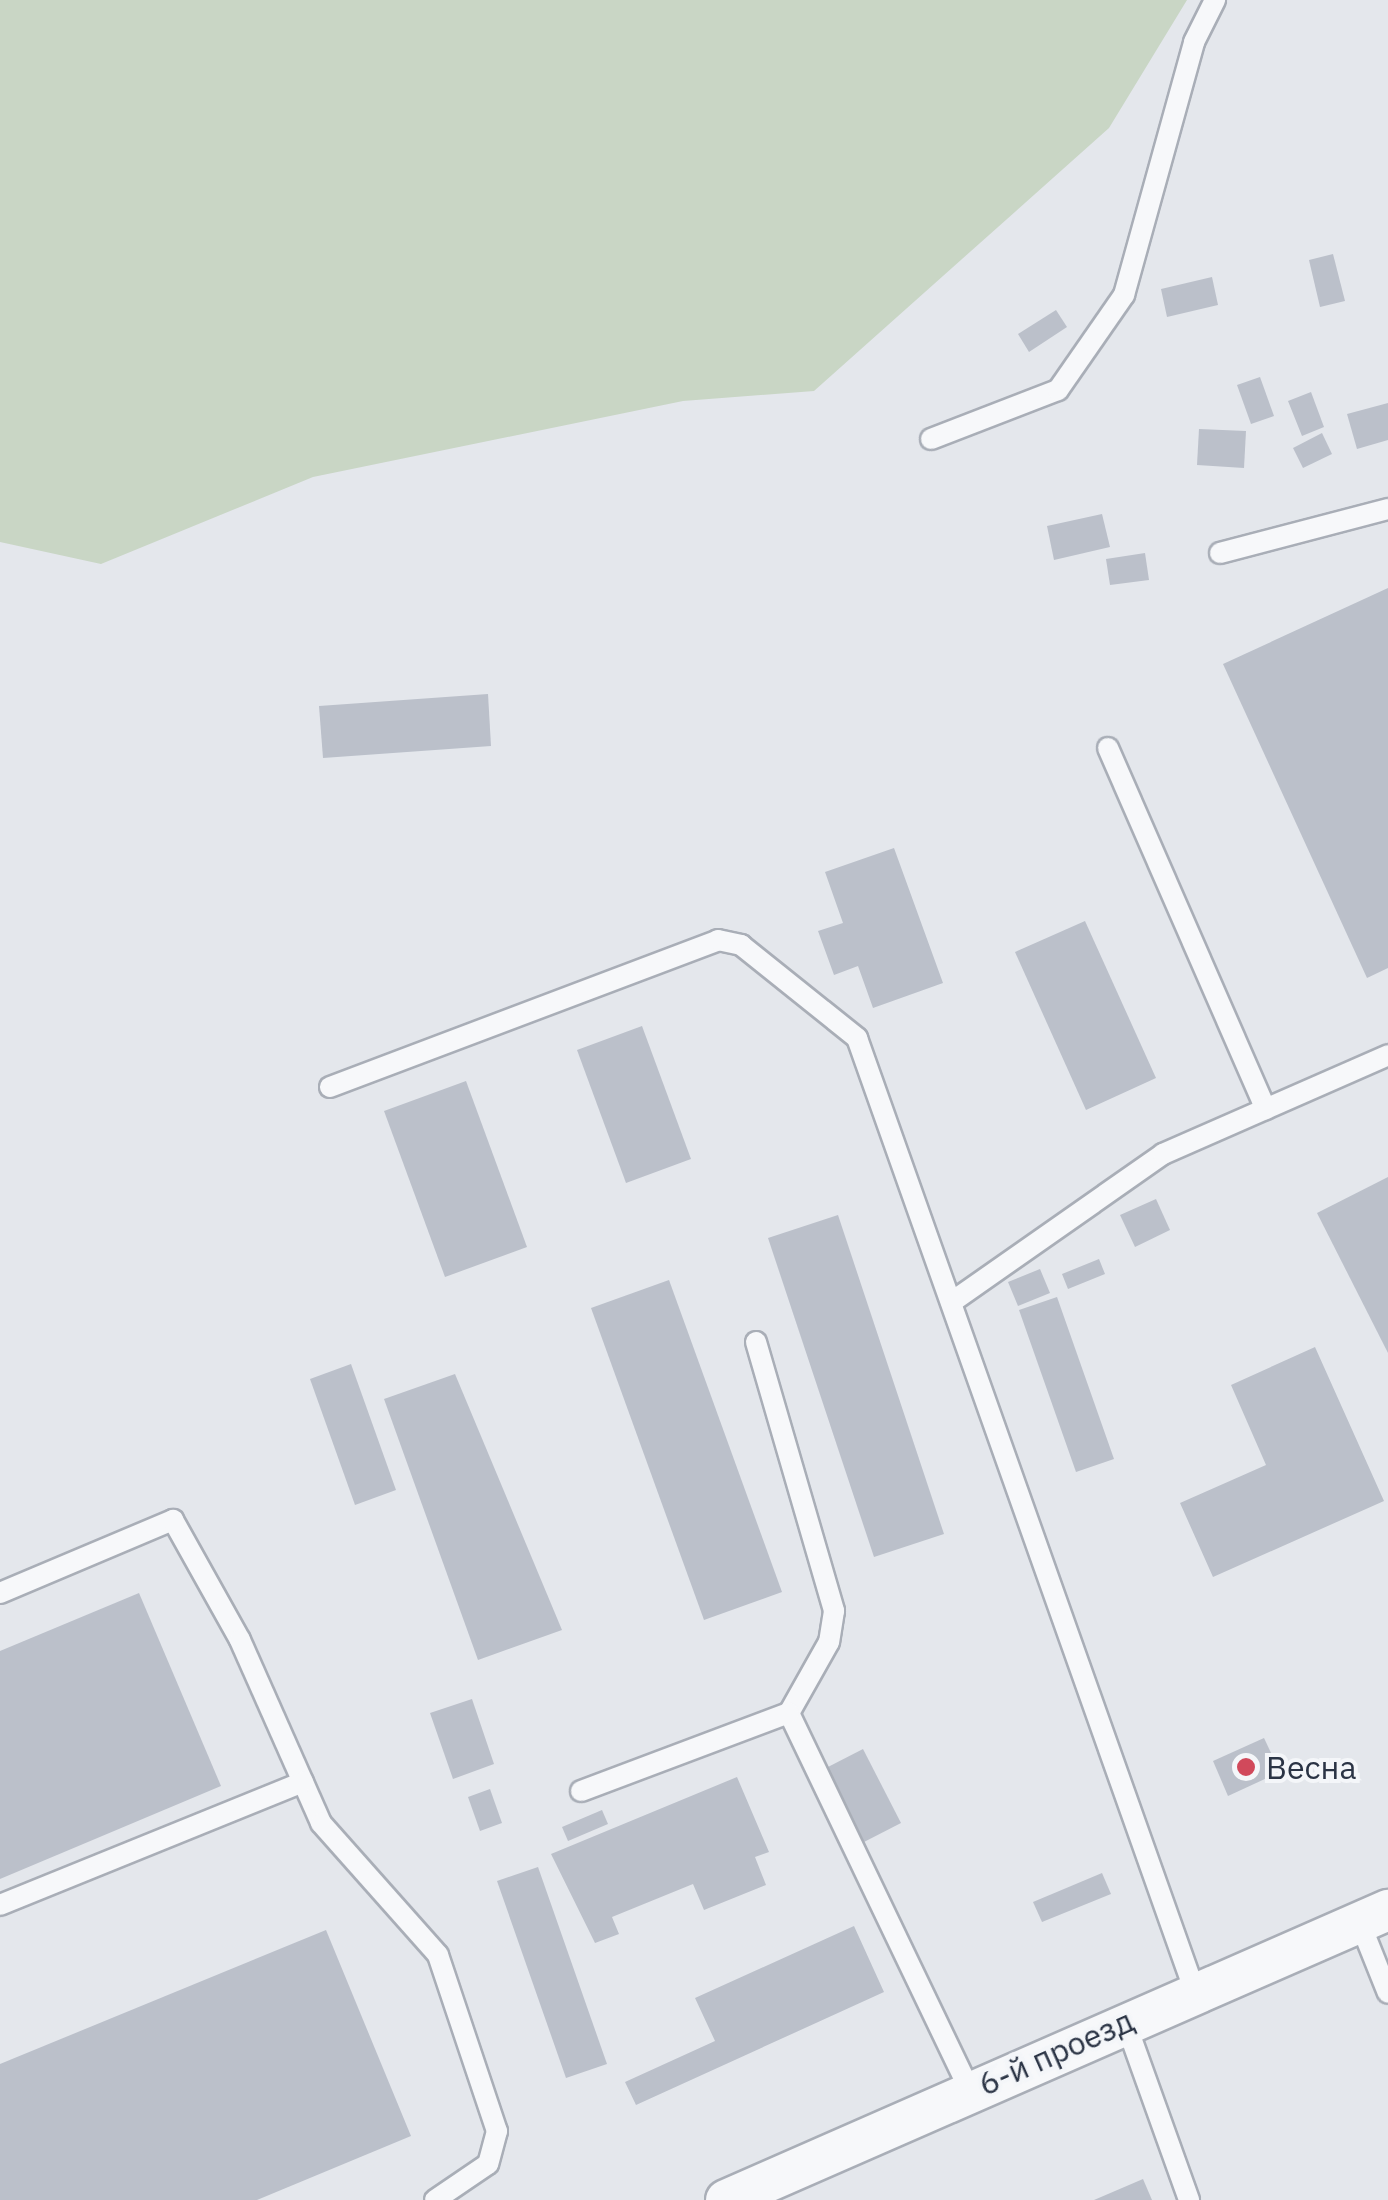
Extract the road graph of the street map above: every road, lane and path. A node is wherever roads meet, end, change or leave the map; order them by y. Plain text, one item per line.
1 (1214, 0) edge
2 (931, 439) dead end
3 (1388, 509) edge
4 (1220, 552) dead end
5 (1108, 748) dead end
6 (1388, 1055) edge
7 (330, 1087) dead end
8 (1266, 1109) junction
9 (956, 1299) junction
10 (756, 1342) dead end
11 (0, 1593) edge
12 (789, 1712) junction
13 (303, 1782) junction
14 (582, 1792) dead end
15 (0, 1905) edge
16 (1374, 1916) edge
17 (1195, 1992) junction
18 (1388, 1993) edge
19 (1124, 2021) junction
20 (970, 2090) junction
21 (435, 2200) edge
22 (726, 2200) edge
23 (1189, 2200) edge

1 - 2 lane
3 - 4 lane
5 - 8 lane
6 - 8 lane
7 - 9 lane
8 - 9 lane
9 - 17 lane
10 - 12 lane
11 - 13 lane
12 - 14 lane
12 - 20 lane
13 - 15 lane
13 - 21 lane
16 - 17 street, 6-й проезд
16 - 18 lane
17 - 19 street, 6-й проезд
19 - 20 street, 6-й проезд
19 - 23 lane
20 - 22 street, 6-й проезд

